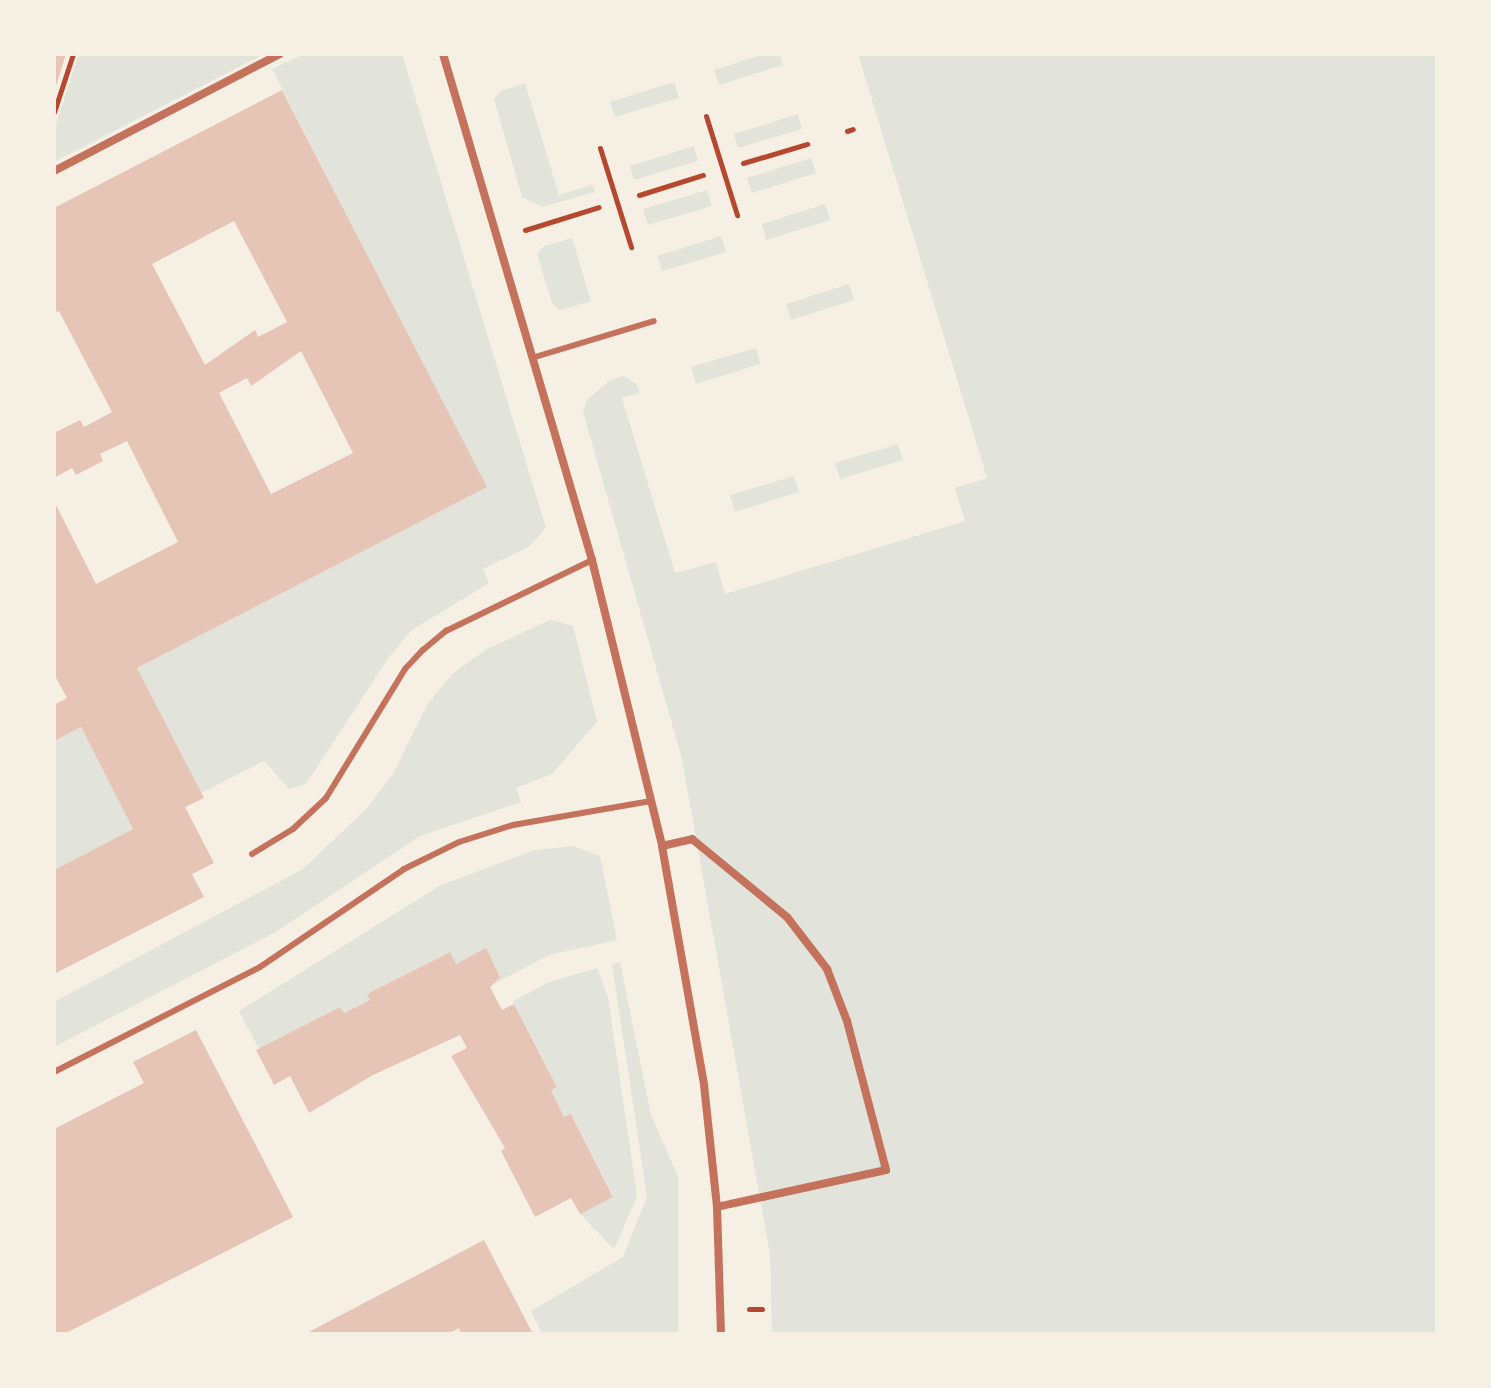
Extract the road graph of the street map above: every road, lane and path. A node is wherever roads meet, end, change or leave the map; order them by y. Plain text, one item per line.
1 (73, 54) edge
2 (280, 54) edge
3 (443, 54) edge
4 (54, 112) edge
5 (706, 116) dead end
6 (807, 144) dead end
7 (600, 148) dead end
8 (743, 163) dead end
9 (54, 171) edge
10 (703, 175) dead end
11 (639, 195) dead end
12 (599, 207) dead end
13 (737, 215) dead end
14 (525, 230) dead end
15 (631, 247) dead end
16 (654, 321) dead end
17 (535, 357) junction
18 (592, 560) junction
19 (651, 801) junction
20 (662, 846) junction
21 (252, 854) dead end
22 (54, 1072) edge
23 (717, 1207) junction
24 (721, 1334) edge

1 - 4 path
2 - 9 street
3 - 17 street
5 - 13 path
6 - 8 path
7 - 15 path
10 - 11 path
12 - 14 path
16 - 17 lane
17 - 18 street
18 - 19 street
18 - 21 lane
19 - 20 street
19 - 22 lane
20 - 23 street
20 - 23 street
23 - 24 street

